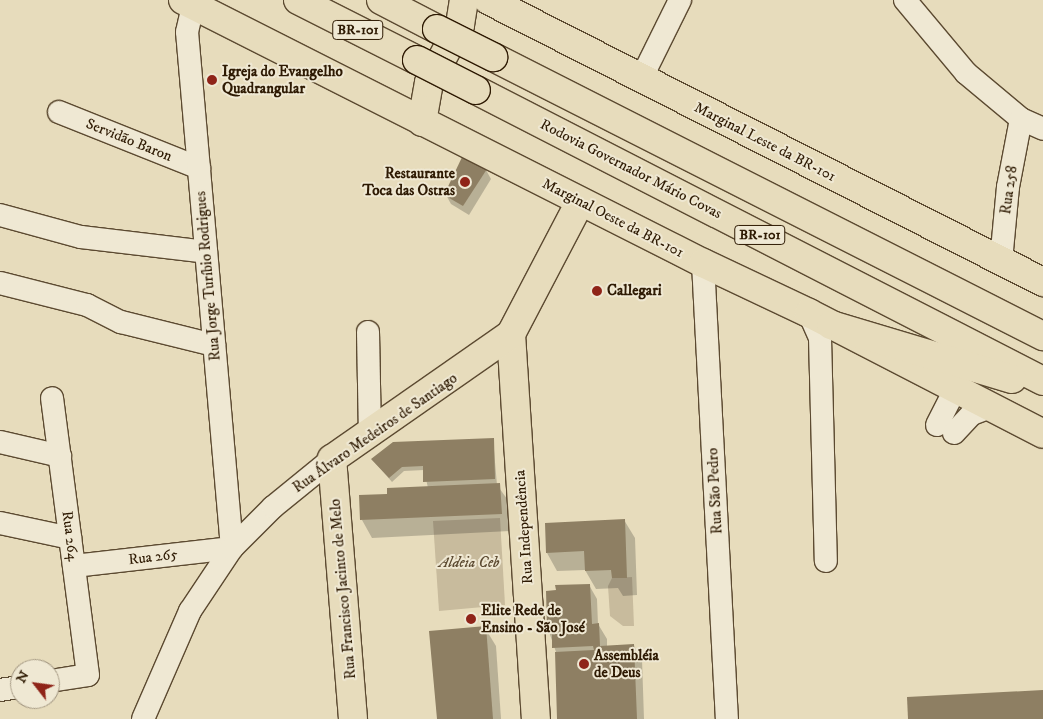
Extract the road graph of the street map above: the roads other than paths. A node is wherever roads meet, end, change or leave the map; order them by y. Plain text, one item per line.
1 (298, 0) edge
2 (381, 0) edge
3 (680, 0) edge
4 (905, 0) edge
5 (188, 3) edge
6 (495, 3) edge
7 (454, 18) edge
8 (423, 72) junction
9 (641, 79) junction
10 (390, 106) junction
11 (59, 112) dead end
12 (1021, 119) junction
13 (422, 122) junction
14 (1043, 129) edge
15 (199, 168) junction
16 (580, 202) junction
17 (0, 215) edge
18 (206, 252) junction
19 (1001, 261) junction
20 (703, 263) junction
21 (1043, 282) edge
22 (0, 283) edge
23 (820, 319) junction
24 (368, 332) dead end
25 (511, 334) junction
26 (1043, 336) edge
27 (214, 345) junction
28 (1043, 381) edge
29 (1043, 389) edge
30 (955, 390) junction
31 (52, 398) dead end
32 (990, 407) junction
33 (370, 432) junction
34 (1043, 434) edge
35 (0, 442) edge
36 (60, 456) junction
37 (332, 459) junction
38 (0, 523) edge
39 (70, 538) junction
40 (232, 548) junction
41 (826, 561) dead end
42 (74, 566) junction
43 (60, 679) edge
44 (143, 719) edge
45 (353, 719) edge
46 (536, 719) edge
47 (727, 719) edge

1 - 8 main road, Rodovia Governador Mário Covas / BR-101
2 - 7 main road, BR-101
3 - 9 street
4 - 12 street
5 - 10 main road, Marginal Oeste da BR-101
5 - 15 street, Rua Jorge Turíbio Rodrigues
6 - 7 main road
6 - 9 main road, Marginal Leste da BR-101
7 - 8 main road
7 - 26 main road, BR-101, bridge
8 - 10 main road
8 - 13 main road
8 - 28 main road, Rodovia Governador Mário Covas / BR-101, bridge
9 - 19 main road, Marginal Leste da BR-101
10 - 13 main road, Marginal Oeste da BR-101
11 - 15 street, Servidão Baron
12 - 14 street
12 - 19 street, Rua 258
13 - 16 main road, Marginal Oeste da BR-101
15 - 18 street, Rua Jorge Turíbio Rodrigues
16 - 20 main road, Marginal Oeste da BR-101
16 - 25 main road, Rua Álvaro Medeiros de Santiago
17 - 18 street
18 - 27 street, Rua Jorge Turíbio Rodrigues
19 - 21 main road, Marginal Leste da BR-101
20 - 23 main road, Marginal Oeste da BR-101
20 - 47 street, Rua São Pedro
22 - 27 street
23 - 29 main road
23 - 30 main road, Marginal Oeste da BR-101
23 - 41 street
24 - 33 street
25 - 33 main road, Rua Álvaro Medeiros de Santiago
25 - 46 main road, Rua Independência
27 - 40 street, Rua Jorge Turíbio Rodrigues
30 - 32 main road, Marginal Oeste da BR-101
30 - 32 street
31 - 36 street, Rua 264
32 - 34 main road, Marginal Oeste da BR-101
33 - 37 main road, Rua Álvaro Medeiros de Santiago
35 - 36 street
36 - 39 street, Rua 264
37 - 40 street, Rua Álvaro Medeiros de Santiago
37 - 45 main road, Rua Francisco Jacinto de Melo
38 - 39 street
39 - 42 street, Rua 264
40 - 42 street, Rua 265
40 - 44 street, Rua Álvaro Medeiros de Santiago
42 - 43 street, Rua 264

